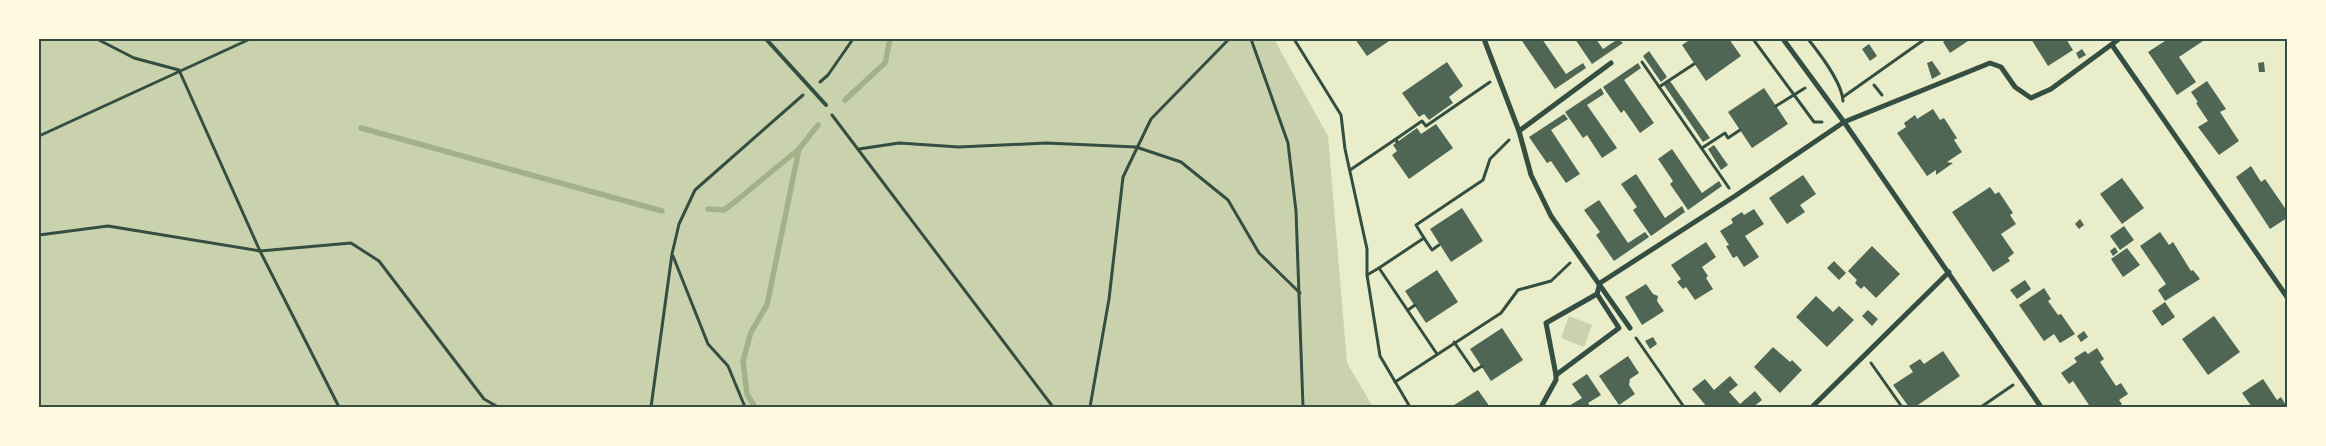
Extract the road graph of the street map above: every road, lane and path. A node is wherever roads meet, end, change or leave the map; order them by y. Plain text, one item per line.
1 (97, 39) edge
2 (250, 39) edge
3 (766, 39) edge
4 (853, 39) edge
5 (1230, 39) edge
6 (1251, 39) edge
7 (1294, 39) edge
8 (1484, 39) edge
9 (1753, 39) edge
10 (1783, 39) edge
11 (1808, 39) edge
12 (1925, 39) edge
13 (2120, 39) edge
14 (2112, 45) junction
15 (1642, 62) dead end
16 (1611, 63) dead end
17 (1694, 64) dead end
18 (179, 70) junction
19 (1498, 76) junction
20 (1814, 82) junction
21 (1659, 87) junction
22 (810, 89) junction
23 (1793, 96) junction
24 (1843, 97) junction
25 (826, 105) joint
26 (1776, 106) dead end
27 (1844, 122) junction
28 (1740, 130) dead end
29 (1519, 131) junction
30 (39, 136) edge
31 (1136, 147) junction
32 (1702, 148) junction
33 (859, 149) junction
34 (1350, 170) junction
35 (1735, 196) junction
36 (39, 235) edge
37 (1424, 238) junction
38 (1440, 245) dead end
39 (260, 251) junction
40 (672, 254) junction
41 (1578, 256) junction
42 (1379, 268) junction
43 (1948, 272) junction
44 (1367, 275) junction
45 (1600, 284) junction
46 (1300, 293) junction
47 (1597, 294) junction
48 (2287, 297) edge
49 (1415, 306) dead end
50 (1408, 310) junction
51 (1630, 328) joint
52 (1454, 342) junction
53 (1437, 354) junction
54 (1864, 354) junction
55 (1482, 366) dead end
56 (1556, 375) junction
57 (2021, 378) junction
58 (1395, 382) junction
59 (339, 407) edge
60 (498, 407) edge
61 (651, 407) edge
62 (745, 407) edge
63 (1053, 407) edge
64 (1090, 407) edge
65 (1304, 407) edge
66 (1410, 407) edge
67 (1541, 407) edge
68 (1684, 407) edge
69 (1812, 407) edge
70 (1902, 407) edge
71 (1981, 407) edge
72 (2041, 407) edge

1 - 18 path
2 - 18 path
3 - 22 lane
4 - 22 path
5 - 31 path
6 - 46 path
7 - 34 path
8 - 19 street
9 - 23 path
10 - 20 street
11 - 24 path
12 - 24 path
13 - 14 street
14 - 27 street
14 - 48 street
15 - 21 path
16 - 29 street
17 - 21 path
18 - 30 path
18 - 39 path
19 - 29 street
19 - 34 path
20 - 23 path
20 - 27 street
21 - 32 path
22 - 25 lane
22 - 40 path
23 - 26 path
23 - 27 path
24 - 27 path
25 - 33 path
27 - 35 street
27 - 43 street
28 - 32 path
29 - 37 path
29 - 41 street
31 - 33 path
31 - 46 path
31 - 64 path
32 - 35 path
33 - 63 path
34 - 44 path
35 - 45 street
36 - 39 path
37 - 38 path
37 - 42 path
39 - 59 path
39 - 60 path
40 - 61 path
40 - 62 path
41 - 45 street
41 - 52 path
42 - 44 path
42 - 50 path
43 - 54 street
43 - 57 street
44 - 58 path
45 - 47 street
45 - 51 street
46 - 65 path
47 - 56 street
47 - 56 street
49 - 50 path
50 - 53 path
51 - 68 path
52 - 53 path
52 - 55 path
53 - 58 path
54 - 69 street
54 - 70 path
56 - 67 street
57 - 71 path
57 - 72 street
58 - 66 path

